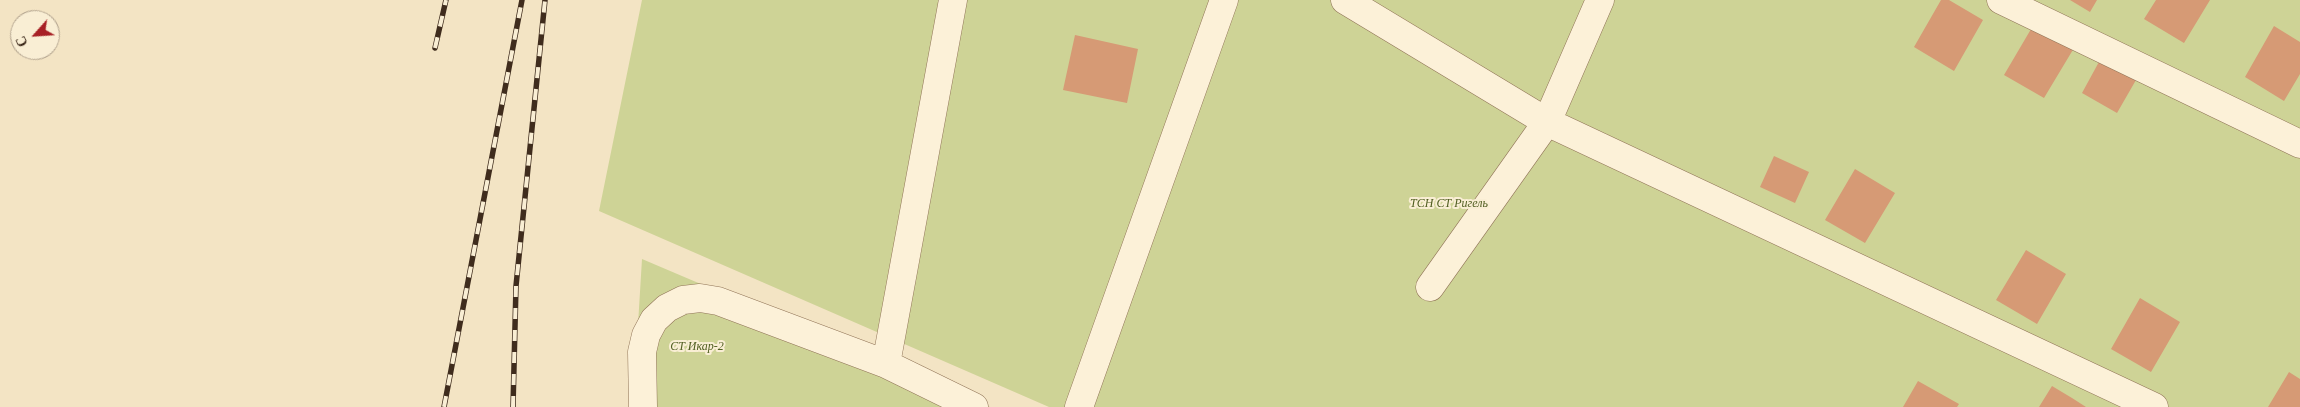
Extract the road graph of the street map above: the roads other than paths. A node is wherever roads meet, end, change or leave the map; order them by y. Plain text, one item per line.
1 (954, 0) edge
2 (1224, 0) edge
3 (1346, 0) edge
4 (1600, 0) edge
5 (2002, 0) edge
6 (1547, 122) junction
7 (2300, 144) edge
8 (1430, 287) dead end
9 (886, 364) junction
10 (643, 407) edge
11 (974, 407) edge
12 (1079, 407) edge
13 (2154, 407) edge

1 - 9 street
2 - 12 street
3 - 6 street
4 - 6 street
5 - 7 street
6 - 8 street
6 - 13 street
9 - 10 street
9 - 11 street

